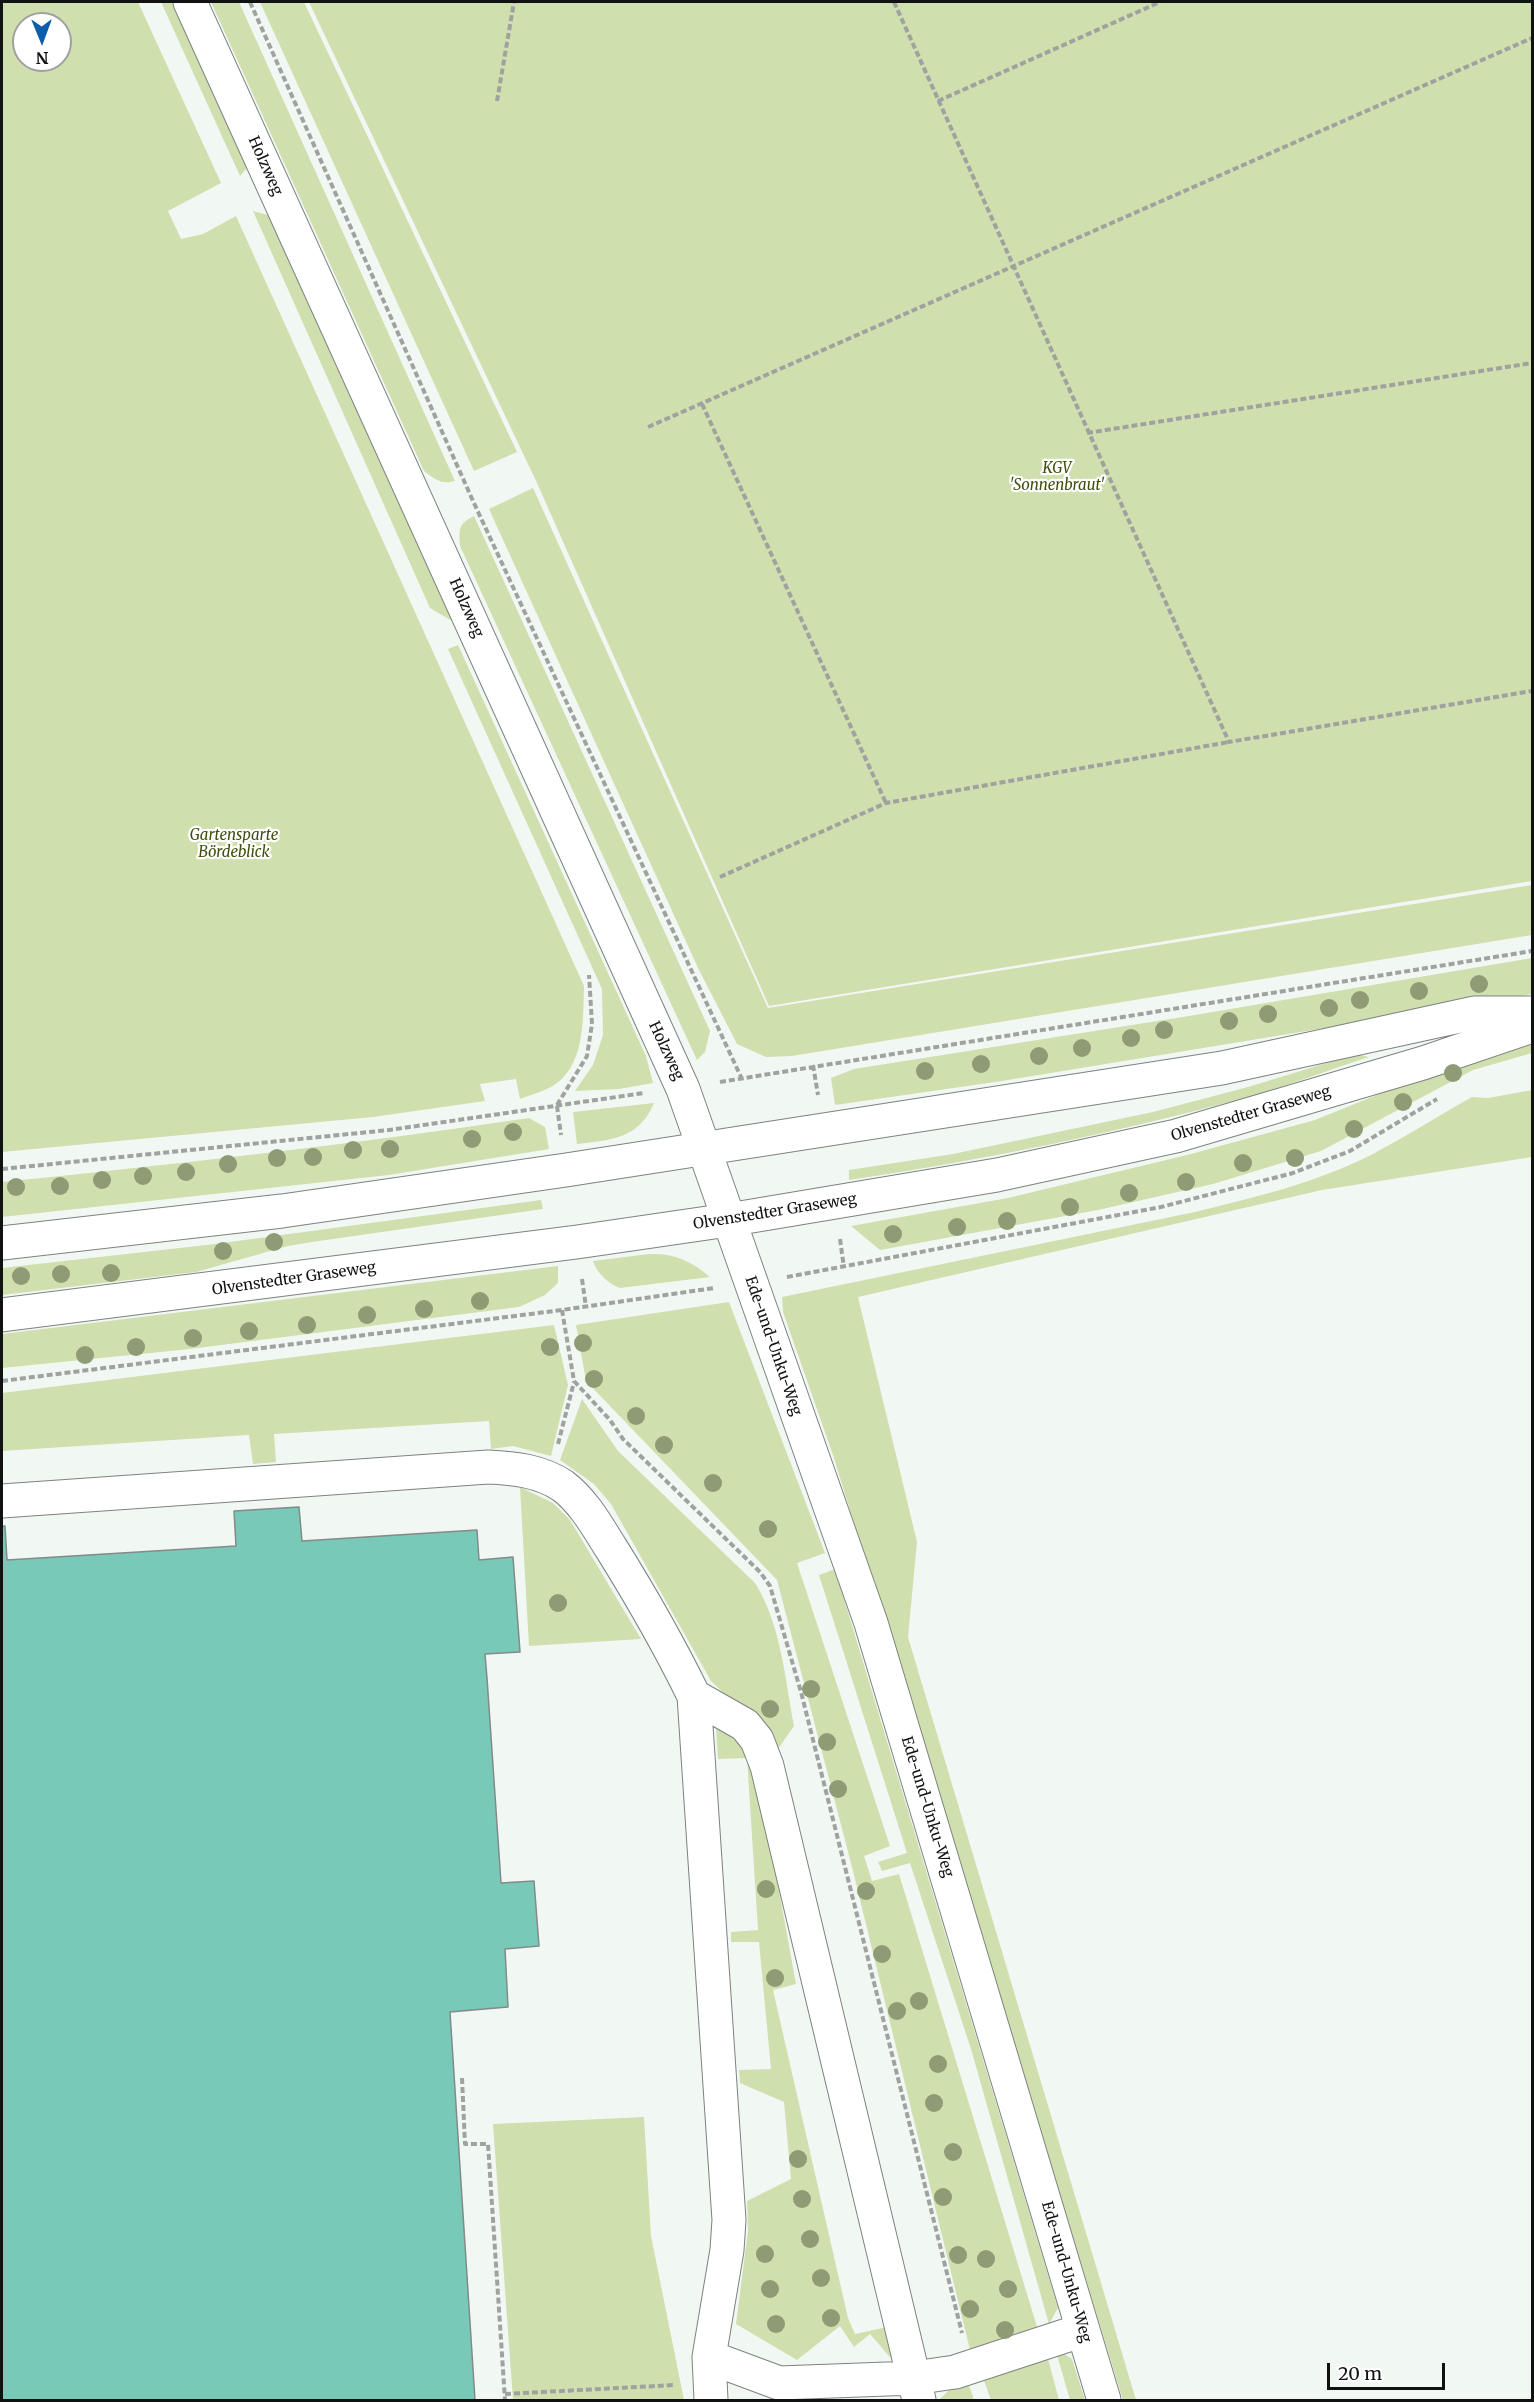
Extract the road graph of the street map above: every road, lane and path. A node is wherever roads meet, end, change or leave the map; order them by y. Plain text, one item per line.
1 (190, 2) edge
2 (250, 2) edge
3 (514, 2) edge
4 (894, 2) edge
5 (1160, 2) edge
6 (1533, 38) edge
7 (938, 100) junction
8 (498, 101) dead end
9 (1013, 267) junction
10 (1533, 363) edge
11 (702, 404) junction
12 (648, 427) dead end
13 (1087, 433) junction
14 (1533, 692) edge
15 (1229, 742) junction
16 (886, 803) junction
17 (720, 877) dead end
18 (1533, 951) edge
19 (589, 968) dead end
20 (1533, 1013) edge
21 (1533, 1026) edge
22 (741, 1077) junction
23 (711, 1084) dead end
24 (649, 1093) dead end
25 (1443, 1096) dead end
26 (557, 1106) junction
27 (704, 1149) junction
28 (2, 1169) edge
29 (728, 1220) junction
30 (2, 1243) edge
31 (789, 1277) dead end
32 (713, 1288) dead end
33 (2, 1315) edge
34 (2, 1381) edge
35 (574, 1381) dead end
36 (549, 1479) junction
37 (2, 1501) edge
38 (694, 1696) junction
39 (462, 2078) dead end
40 (1083, 2330) junction
41 (710, 2380) edge
42 (917, 2389) edge
43 (505, 2394) junction
44 (505, 2400) edge
45 (1104, 2400) edge

1 - 27 main road, Holzweg
2 - 22 path
3 - 8 path
4 - 7 path
5 - 7 path
6 - 9 path
7 - 9 path
9 - 11 path
9 - 13 path
10 - 13 path
11 - 12 path
11 - 16 path
13 - 15 path
14 - 15 path
15 - 16 path
16 - 17 path
18 - 22 path
19 - 26 path
20 - 27 main road
21 - 29 main road, Olvenstedter Graseweg
22 - 23 path
24 - 26 path
25 - 31 path
26 - 28 path
27 - 29 main road, Holzweg
27 - 30 main road
29 - 33 main road, Olvenstedter Graseweg
29 - 40 main road, Ede-und-Unku-Weg
32 - 34 path
35 - 36 path
36 - 37 main road
36 - 38 main road
38 - 41 main road
38 - 42 main road
39 - 43 path
40 - 42 main road
40 - 45 main road, Ede-und-Unku-Weg
41 - 42 main road
41 - 43 path
43 - 44 path

